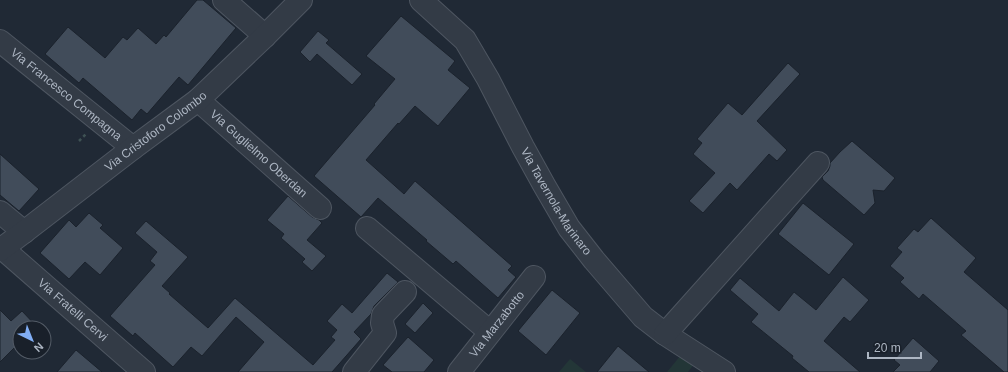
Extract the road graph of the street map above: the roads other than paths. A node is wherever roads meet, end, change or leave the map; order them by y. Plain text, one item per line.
1 (224, 0) edge
2 (301, 0) edge
3 (422, 0) edge
4 (265, 36) junction
5 (0, 41) edge
6 (198, 100) junction
7 (133, 148) junction
8 (818, 163) dead end
9 (320, 208) dead end
10 (0, 212) edge
11 (367, 228) dead end
12 (24, 232) junction
13 (1, 249) edge
14 (534, 277) dead end
15 (405, 292) dead end
16 (490, 332) junction
17 (665, 334) junction
18 (144, 372) edge
19 (354, 372) edge
20 (459, 372) edge
21 (724, 372) edge

1 - 4 street
2 - 4 street, Via Cristoforo Colombo
3 - 17 street, Via Tavernola-Marinaro
4 - 6 street, Via Cristoforo Colombo
5 - 7 street, Via Francesco Compagna
6 - 7 street, Via Cristoforo Colombo
6 - 9 street, Via Guglielmo Oberdan
7 - 12 street, Via Cristoforo Colombo
8 - 17 street
10 - 12 street
11 - 16 street
12 - 13 street, Via Cristoforo Colombo
13 - 18 street, Via Fratelli Cervi
14 - 16 street, Via Marzabotto
15 - 19 street
16 - 20 street, Via Marzabotto
17 - 21 street, Via Tavernola-Marinaro

